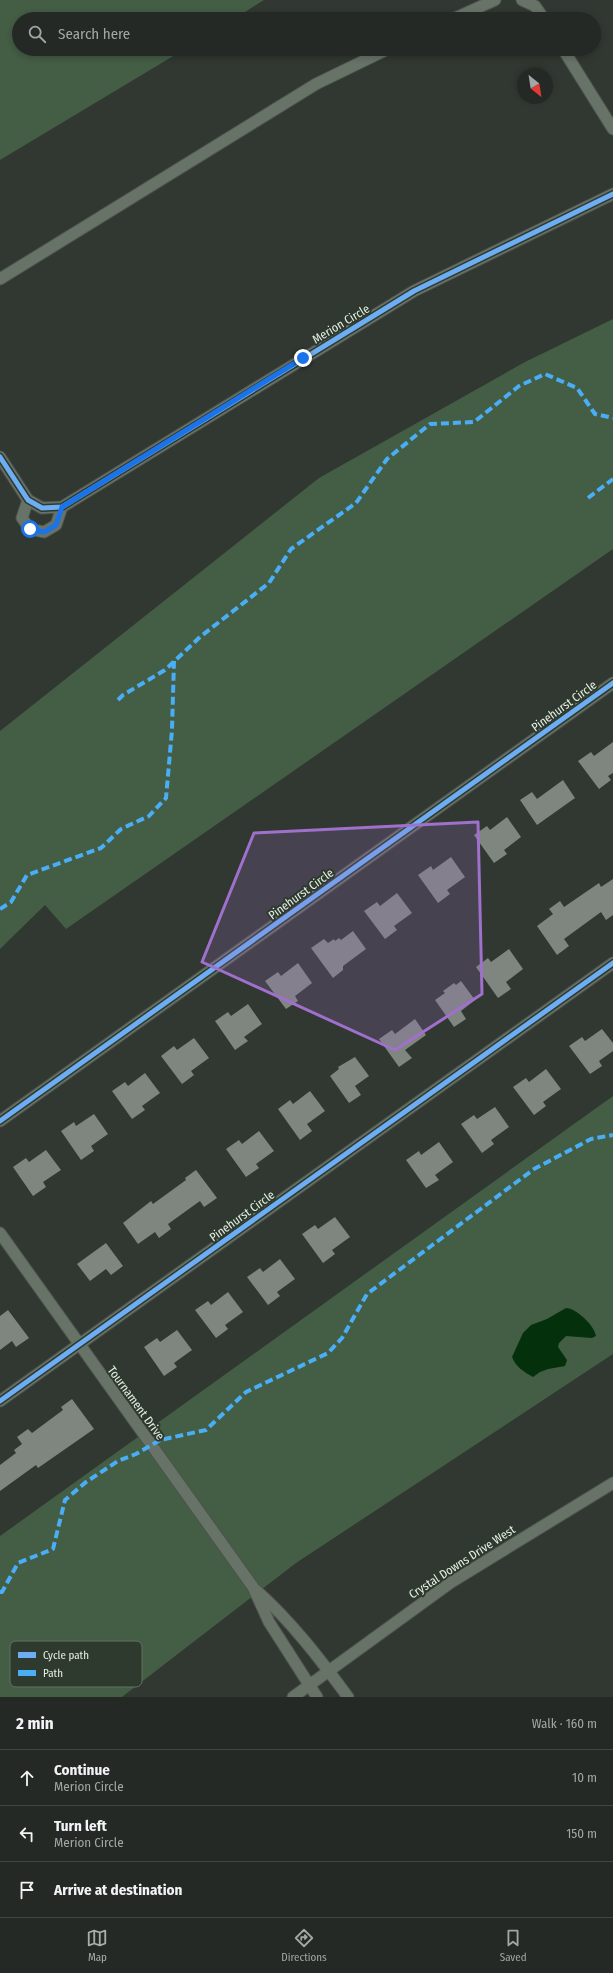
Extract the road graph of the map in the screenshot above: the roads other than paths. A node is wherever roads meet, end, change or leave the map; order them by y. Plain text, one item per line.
1 (495, 0) edge
2 (522, 0) edge
3 (535, 3) edge
4 (468, 12) edge
5 (540, 12) edge
6 (374, 56) edge
7 (567, 56) edge
8 (613, 129) edge
9 (613, 194) edge
10 (0, 279) edge
11 (0, 457) edge
12 (28, 500) junction
13 (62, 507) junction
14 (613, 683) edge
15 (613, 963) edge
16 (0, 1121) edge
17 (0, 1233) edge
18 (79, 1345) junction
19 (0, 1402) edge
20 (613, 1483) edge
21 (253, 1586) junction
22 (330, 1671) junction
23 (308, 1686) junction
24 (293, 1697) edge
25 (317, 1697) edge
26 (348, 1697) edge

1 - 4 street
2 - 3 street
3 - 5 street
6 - 10 street
7 - 8 street
9 - 13 street, Merion Circle
11 - 12 street
12 - 13 street, Merion Circle
12 - 13 street
14 - 16 street, Pinehurst Circle
15 - 18 street, Pinehurst Circle
17 - 18 street, Tournament Drive
18 - 19 street, Pinehurst Circle
18 - 21 street, Tournament Drive
20 - 22 street, Crystal Downs Drive West
21 - 22 street, Tournament Drive
21 - 23 street, Tournament Drive
22 - 23 street, Crystal Downs Drive West
22 - 26 street, Tournament Drive
23 - 24 street, Crystal Downs Drive West
23 - 25 street, Tournament Drive

